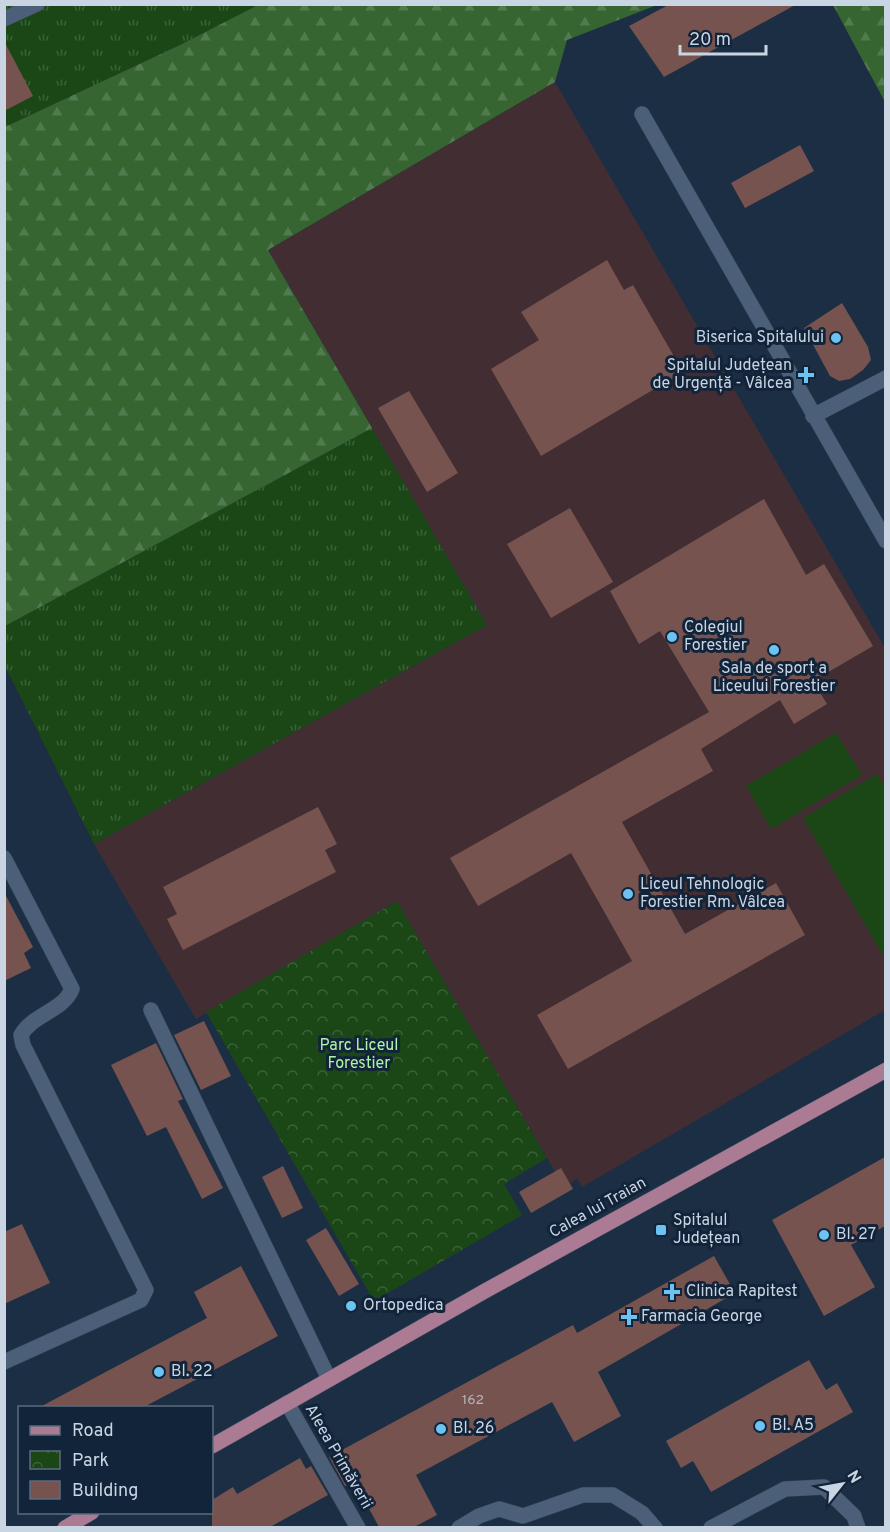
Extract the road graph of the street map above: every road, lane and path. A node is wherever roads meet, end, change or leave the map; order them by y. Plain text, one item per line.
1 (37, 4) edge
2 (4, 19) edge
3 (642, 114) dead end
4 (885, 378) edge
5 (813, 416) junction
6 (885, 541) edge
7 (4, 858) edge
8 (151, 1010) dead end
9 (885, 1070) edge
10 (4, 1362) edge
11 (329, 1379) junction
12 (287, 1404) junction
13 (213, 1445) edge
14 (88, 1514) edge
15 (65, 1527) edge
16 (358, 1527) edge
17 (459, 1527) edge
18 (655, 1527) edge
19 (711, 1527) edge
20 (858, 1527) edge

1 - 2 street
3 - 5 street
4 - 5 street
5 - 6 street
7 - 10 street
8 - 11 street
9 - 11 main road, Calea lui Traian
11 - 12 main road, Calea lui Traian
12 - 13 main road, Calea lui Traian
12 - 16 street, Aleea Primăverii
14 - 15 main road
17 - 18 street
19 - 20 street

